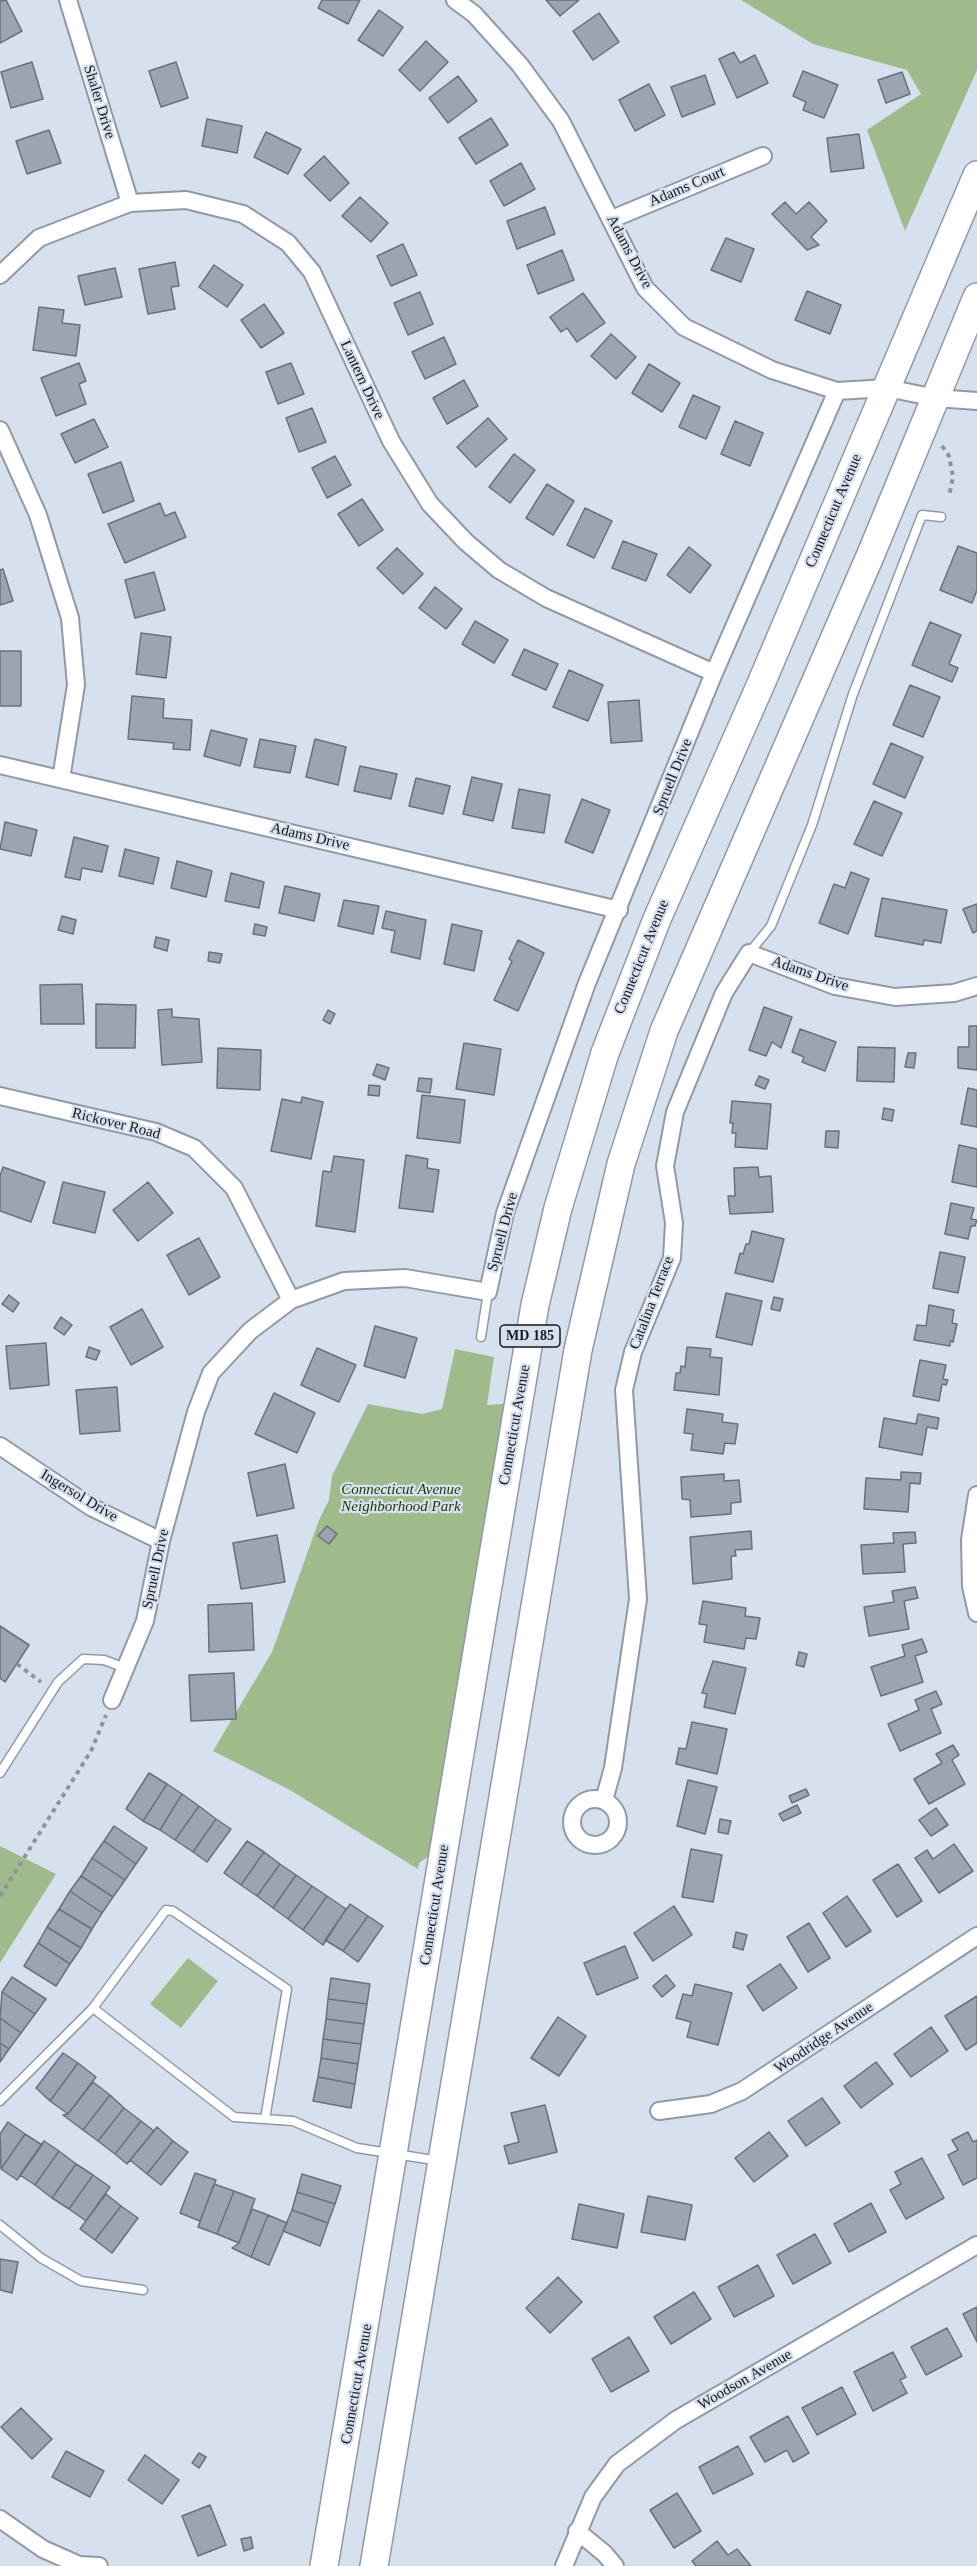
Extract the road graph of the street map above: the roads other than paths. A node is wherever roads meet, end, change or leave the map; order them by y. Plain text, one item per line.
1 (68, 0) edge
2 (455, 0) edge
3 (763, 156) dead end
4 (977, 175) edge
5 (130, 203) junction
6 (612, 219) junction
7 (0, 275) edge
8 (977, 297) edge
9 (887, 388) junction
10 (837, 391) junction
11 (936, 398) junction
12 (977, 401) edge
13 (0, 431) edge
14 (941, 517) dead end
15 (714, 673) junction
16 (0, 765) edge
17 (61, 778) junction
18 (619, 910) junction
19 (749, 953) junction
20 (977, 986) edge
21 (0, 1096) edge
22 (488, 1292) junction
23 (291, 1300) junction
24 (481, 1337) dead end
25 (0, 1446) edge
26 (977, 1495) edge
27 (161, 1542) junction
28 (977, 1613) edge
29 (125, 1668) junction
30 (112, 1700) road end
31 (0, 1773) edge
32 (604, 1800) dead end
33 (977, 1936) edge
34 (93, 2008) junction
35 (0, 2101) edge
36 (659, 2111) dead end
37 (265, 2119) junction
38 (395, 2153) junction
39 (443, 2162) junction
40 (0, 2225) edge
41 (977, 2245) edge
42 (143, 2290) dead end
43 (0, 2519) edge
44 (577, 2531) junction
45 (99, 2566) edge
46 (324, 2566) edge
47 (374, 2566) edge
48 (564, 2566) edge
49 (615, 2566) edge

1 - 5 street, Shaler Drive
2 - 6 street, Adams Drive
3 - 6 street, Adams Court
4 - 9 main road, Connecticut Avenue / MD 185
5 - 7 street, Lantern Drive
5 - 15 street, Lantern Drive
6 - 10 street, Adams Drive
8 - 11 main road, MD 185
9 - 10 street, Adams Drive
9 - 11 street, Adams Drive
9 - 38 main road, Connecticut Avenue / MD 185
10 - 15 street, Spruell Drive
11 - 12 street, Adams Drive
11 - 39 main road, MD 185
13 - 17 street
14 - 19 lane
15 - 18 street, Spruell Drive
16 - 17 street, Adams Drive
17 - 18 street, Adams Drive
18 - 22 street, Spruell Drive
19 - 20 street, Adams Drive
19 - 32 street, Catalina Terrace
21 - 23 street, Rickover Road
22 - 23 street, Spruell Drive
22 - 24 lane
23 - 27 street, Spruell Drive
25 - 27 street, Ingersol Drive
26 - 28 street
27 - 29 street, Spruell Drive
29 - 30 street, Spruell Drive
29 - 31 lane
33 - 36 street, Woodridge Avenue
34 - 35 lane
34 - 37 lane
34 - 37 lane
37 - 38 lane
38 - 39 lane
38 - 46 main road, Connecticut Avenue / MD 185
39 - 47 main road, MD 185
40 - 42 lane
41 - 44 street, Woodson Avenue
43 - 45 street
44 - 48 street, Woodson Avenue
44 - 49 street

